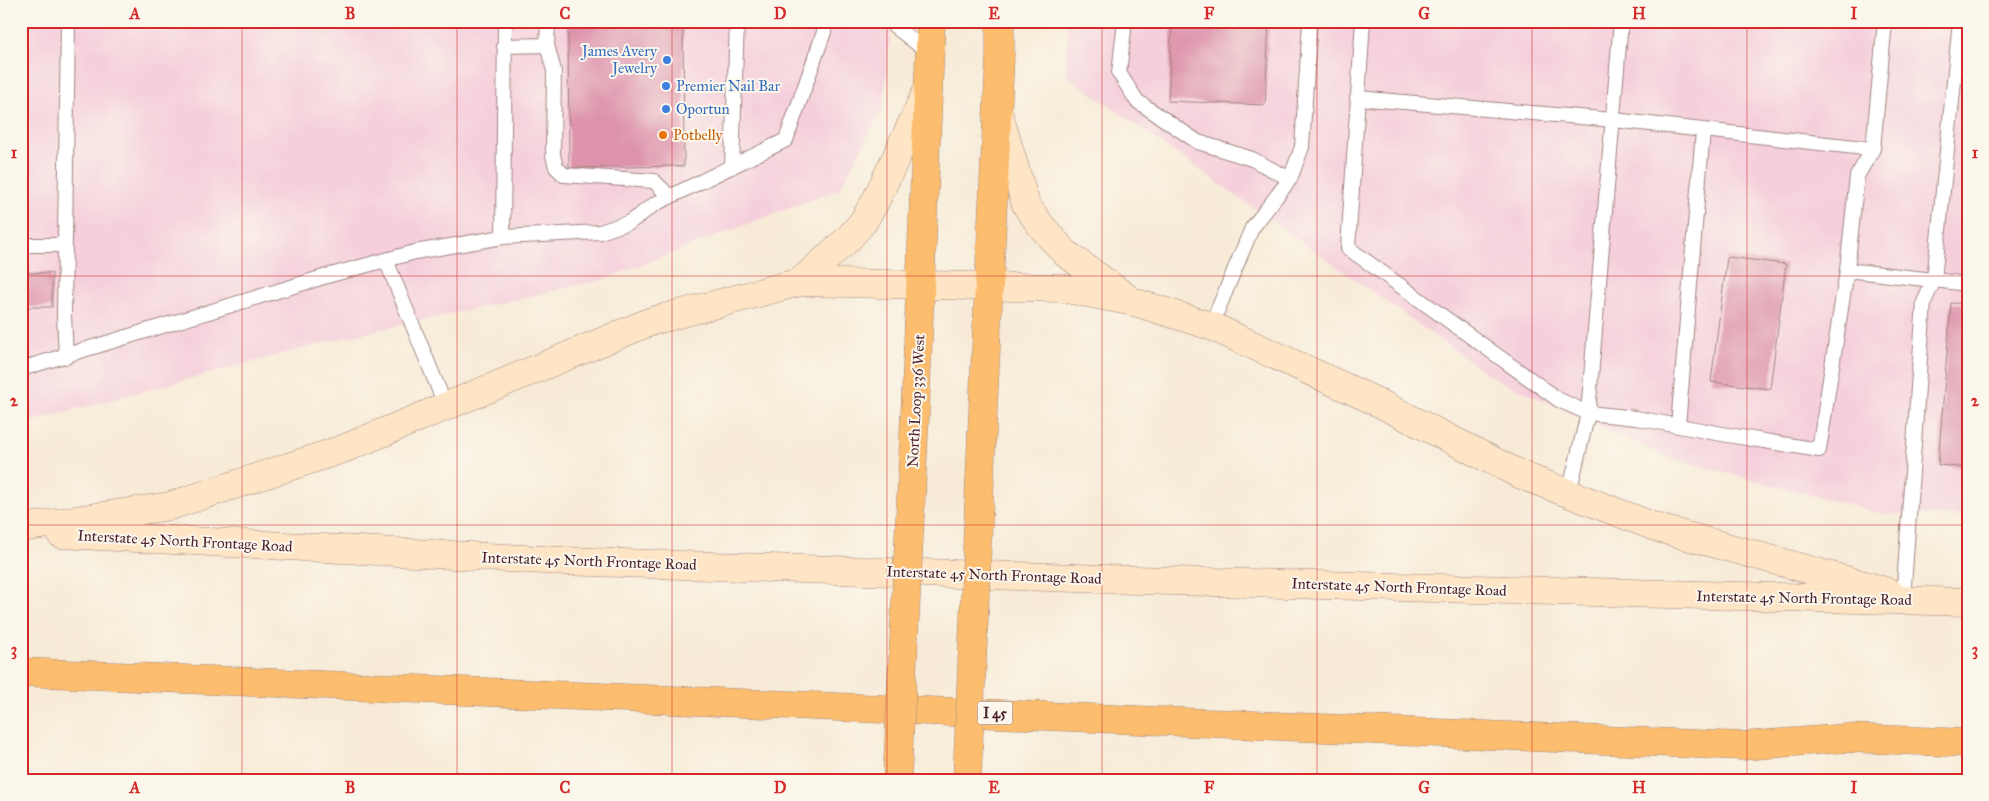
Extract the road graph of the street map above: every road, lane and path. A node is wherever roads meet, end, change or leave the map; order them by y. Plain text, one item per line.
1 (68, 21) edge
2 (504, 21) edge
3 (548, 21) edge
4 (737, 21) edge
5 (825, 21) edge
6 (888, 21) edge
7 (931, 21) edge
8 (1000, 21) edge
9 (1125, 21) edge
10 (1310, 21) edge
11 (1363, 21) edge
12 (1621, 21) edge
13 (1885, 21) edge
14 (1960, 21) edge
15 (547, 45) junction
16 (504, 46) junction
17 (929, 53) junction
18 (928, 89) junction
19 (1357, 98) junction
20 (998, 109) junction
21 (1614, 120) junction
22 (1703, 131) junction
23 (1873, 149) junction
24 (732, 167) junction
25 (1290, 179) junction
26 (670, 196) junction
27 (503, 238) junction
28 (21, 245) edge
29 (65, 245) junction
30 (386, 260) junction
31 (1847, 270) junction
32 (1934, 280) junction
33 (800, 282) junction
34 (1968, 284) edge
35 (922, 286) junction
36 (988, 288) junction
37 (1134, 302) junction
38 (1211, 326) junction
39 (66, 357) junction
40 (21, 370) edge
41 (446, 407) junction
42 (1588, 413) junction
43 (1678, 426) junction
44 (1569, 493) junction
45 (21, 528) edge
46 (21, 532) edge
47 (1899, 600) junction
48 (1968, 602) edge
49 (21, 672) edge
50 (1968, 743) edge
51 (897, 780) edge
52 (967, 780) edge

1 - 29 lane
2 - 16 lane
3 - 15 lane
4 - 24 lane
5 - 24 lane
6 - 17 lane
7 - 17 main road, North Loop 336 West
8 - 20 main road
9 - 25 lane
10 - 25 lane
11 - 19 lane
12 - 21 lane
13 - 23 lane
14 - 32 lane
15 - 16 lane
15 - 26 lane
16 - 27 lane
17 - 18 main road, North Loop 336 West
18 - 33 main road
18 - 35 main road, North Loop 336 West
19 - 21 lane
19 - 42 lane
20 - 36 main road
20 - 37 main road
21 - 22 lane
21 - 42 lane
22 - 23 lane
22 - 43 lane
23 - 31 lane
24 - 26 lane
25 - 38 lane
26 - 27 lane
27 - 30 lane
28 - 29 lane
29 - 39 lane
30 - 39 lane
30 - 41 lane
31 - 32 lane
31 - 43 lane
32 - 34 lane
32 - 47 lane
33 - 35 main road
33 - 41 main road
35 - 36 main road
35 - 51 main road, North Loop 336 West, bridge
36 - 37 main road
36 - 52 main road, bridge
37 - 38 main road
38 - 44 main road
39 - 40 lane
41 - 45 main road
42 - 43 lane
42 - 44 lane
44 - 47 main road
46 - 47 main road, Interstate 45 North Frontage Road
47 - 48 main road, Interstate 45 North Frontage Road
49 - 50 main road, I 45

